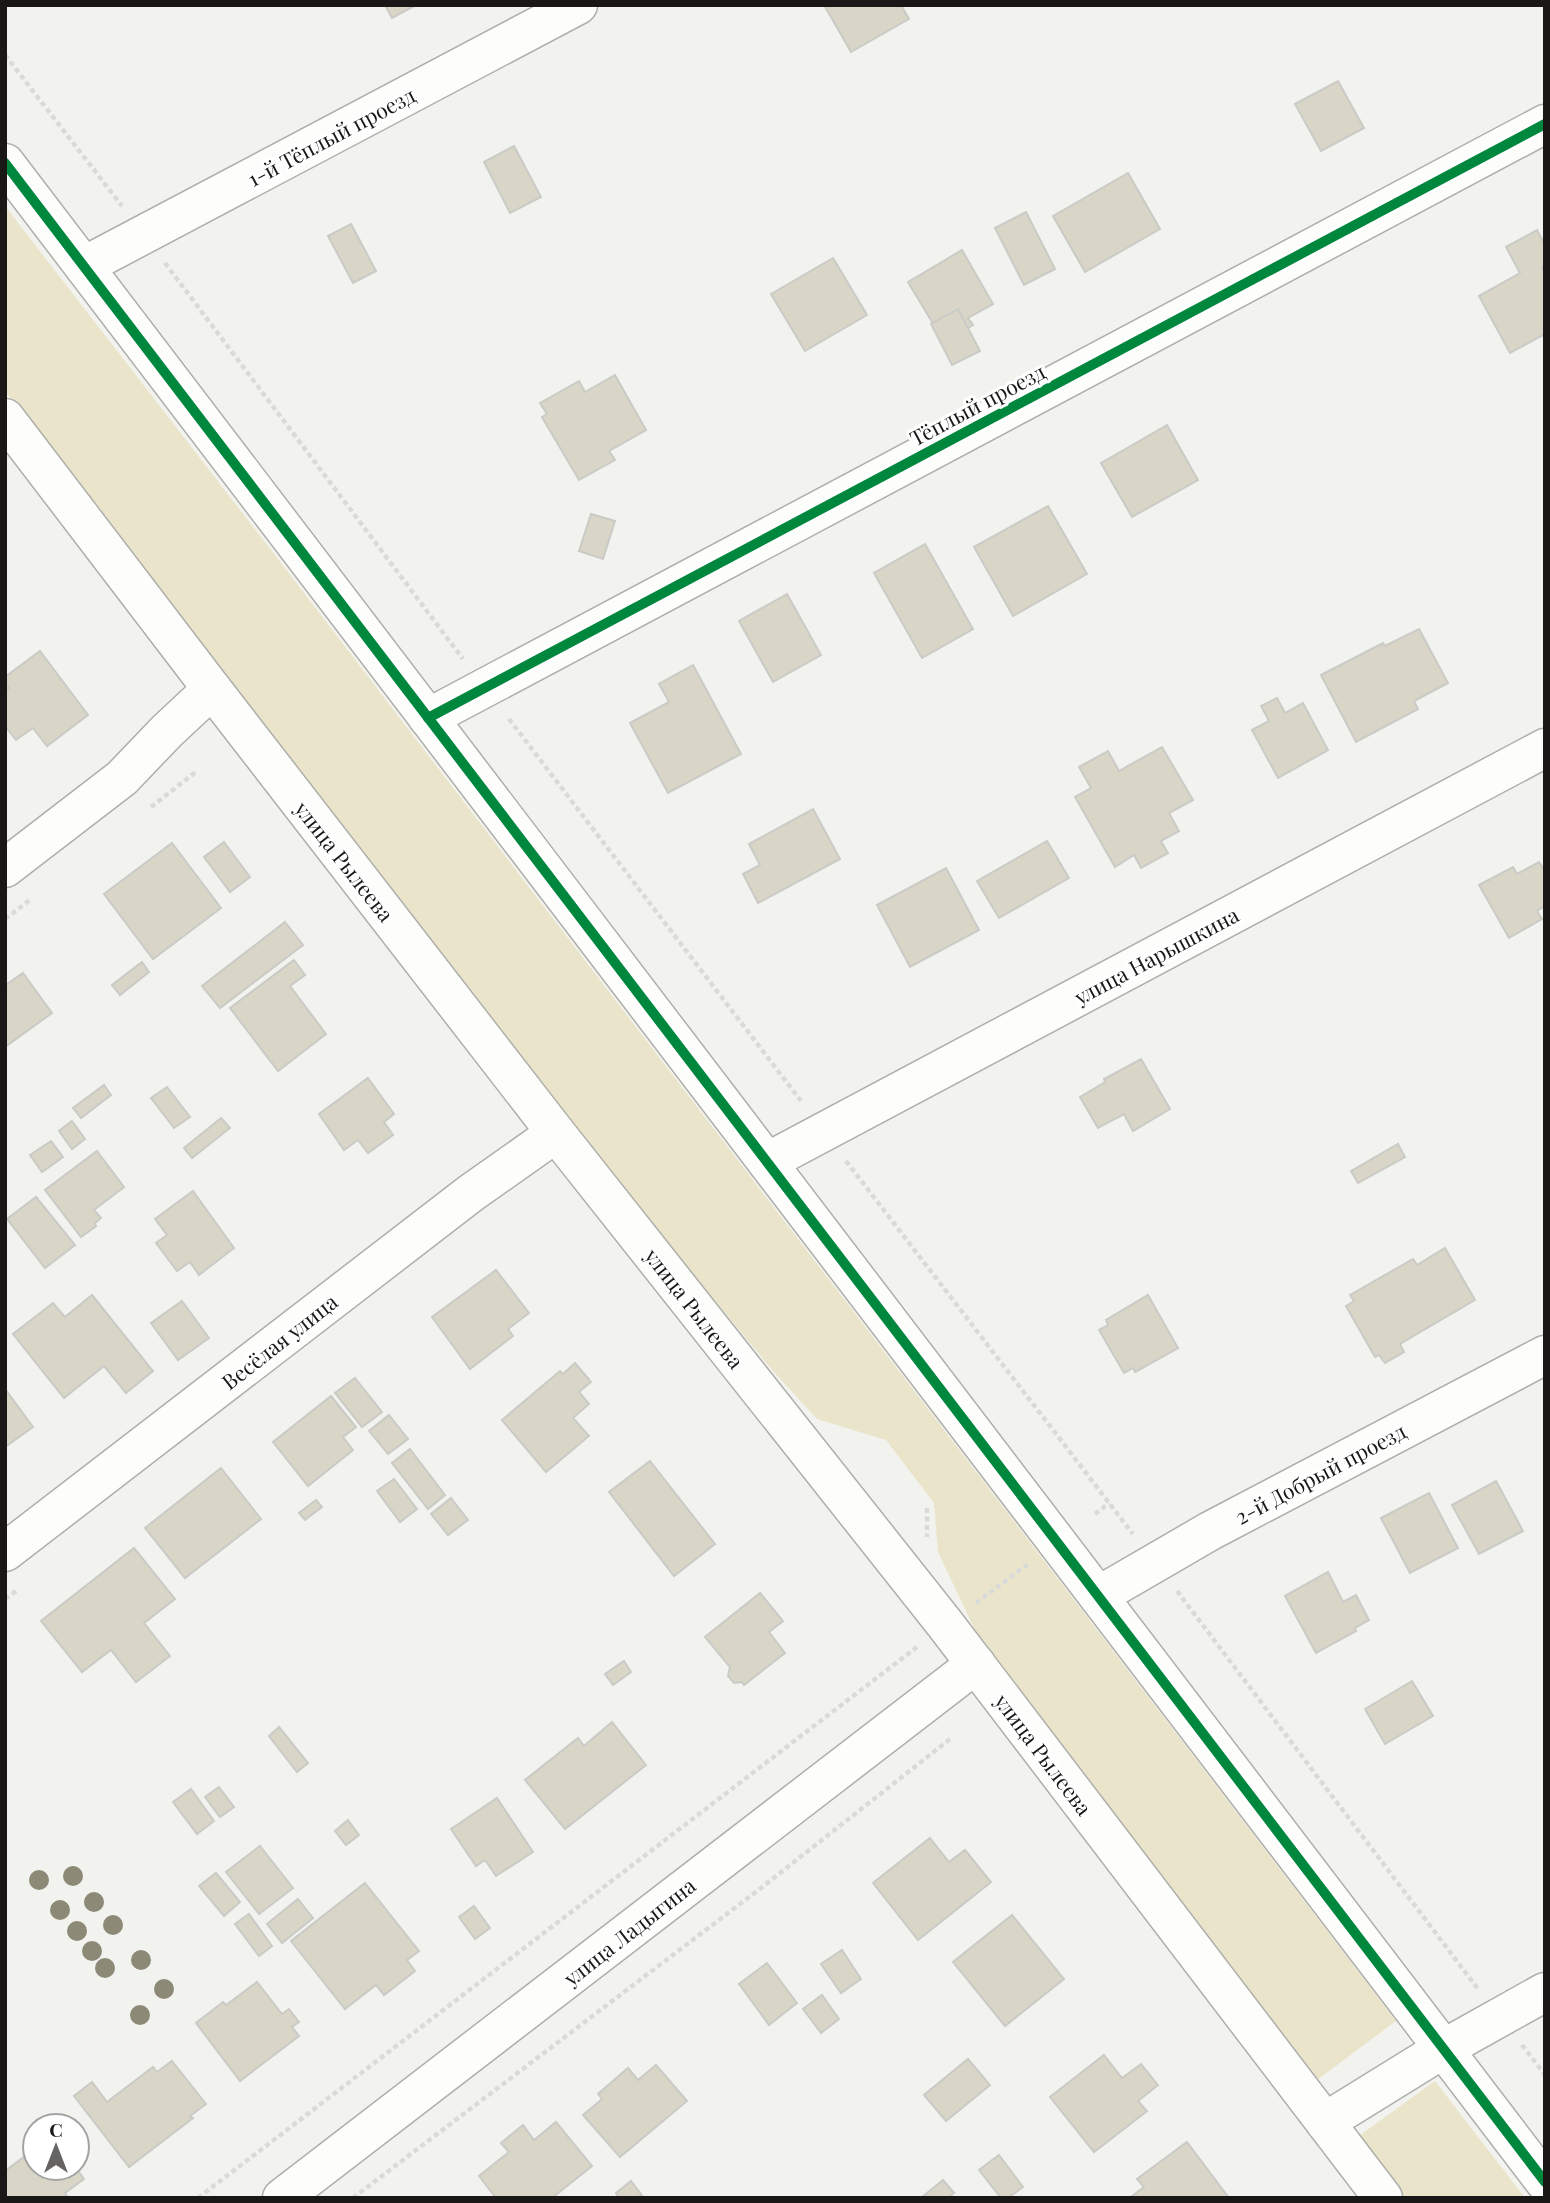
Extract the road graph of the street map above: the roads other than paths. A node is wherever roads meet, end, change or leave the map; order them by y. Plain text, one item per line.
1 (578, 5) edge
2 (1545, 124) edge
3 (5, 163) edge
4 (84, 266) junction
5 (5, 418) edge
6 (212, 689) junction
7 (428, 718) junction
8 (1545, 748) edge
9 (5, 868) edge
10 (556, 1133) junction
11 (767, 1162) junction
12 (1545, 1355) edge
13 (5, 1552) edge
14 (1098, 1596) junction
15 (976, 1664) junction
16 (1545, 1992) edge
17 (1443, 2049) junction
18 (1325, 2122) junction
19 (1545, 2182) edge
20 (282, 2198) edge
21 (1382, 2198) edge

1 - 4 street, 1-й Тёплый проезд
2 - 7 street, Тёплый проезд
3 - 4 street
4 - 7 street
5 - 6 street, улица Рылеева
6 - 9 street
6 - 10 street, улица Рылеева
7 - 11 street
8 - 11 street, улица Нарышкина
10 - 13 street, Весёлая улица
10 - 15 street, улица Рылеева
11 - 14 street
12 - 14 street, 2-й Добрый проезд
14 - 17 street
15 - 18 street, улица Рылеева
15 - 20 street, улица Ладыгина
16 - 17 street
17 - 18 street
17 - 19 street
18 - 21 street, улица Рылеева

